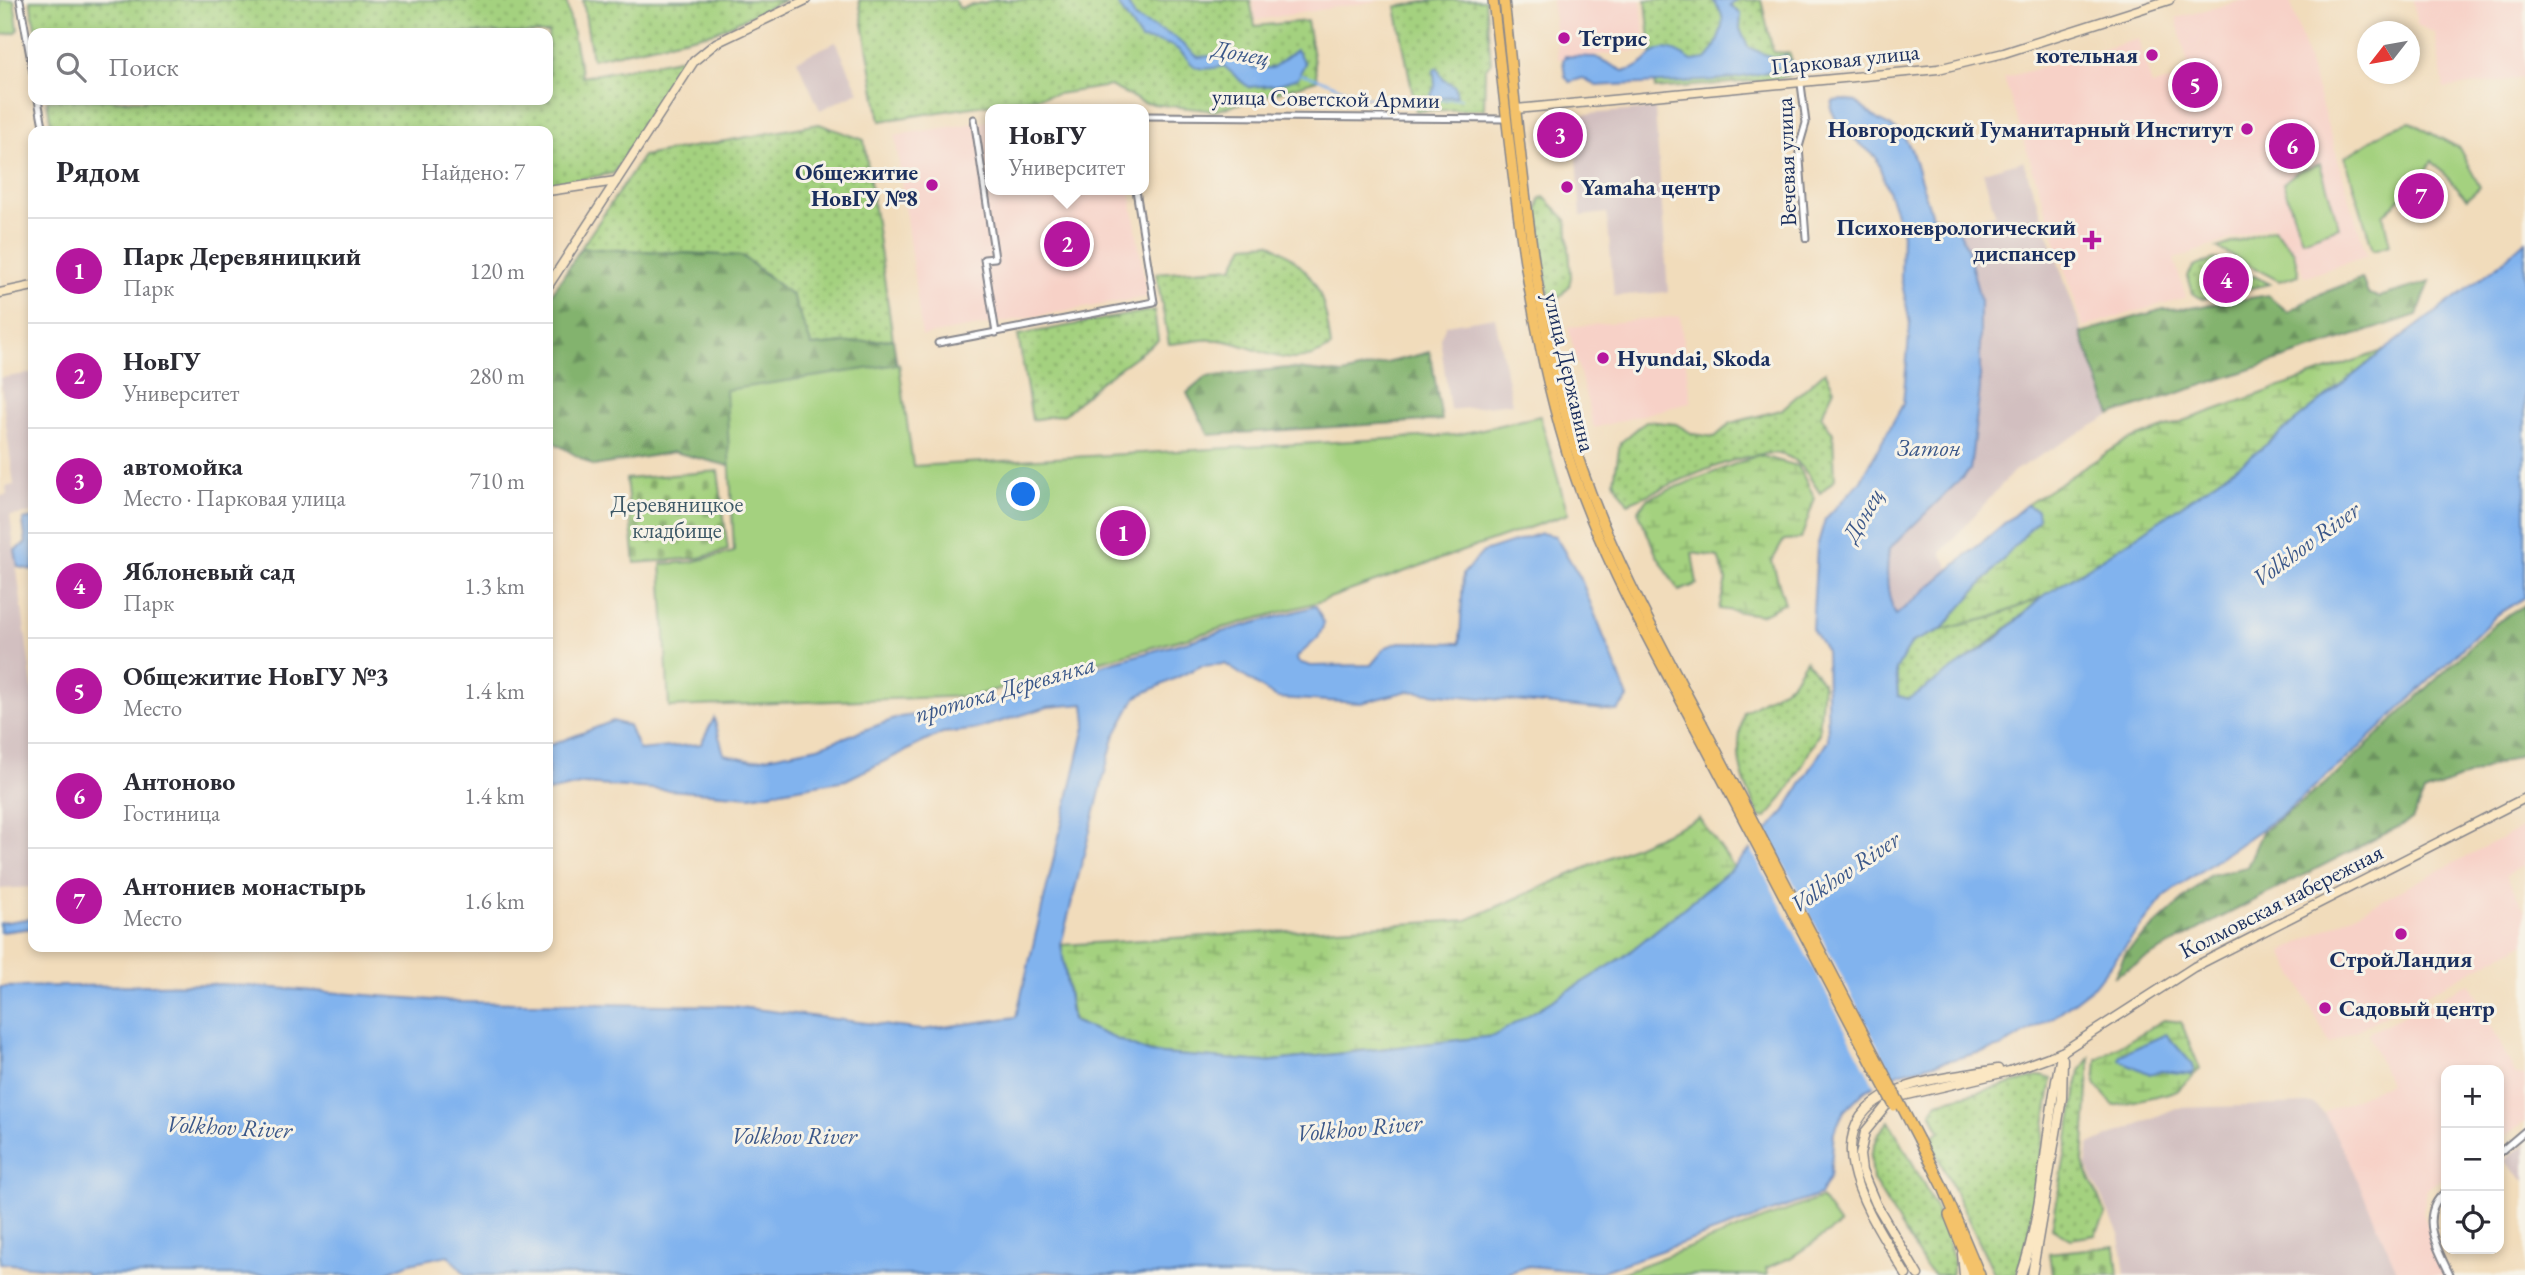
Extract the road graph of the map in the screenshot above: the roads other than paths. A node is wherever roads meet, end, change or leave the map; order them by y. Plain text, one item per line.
1 (20, 0) edge
2 (806, 0) edge
3 (1493, 0) edge
4 (1504, 0) edge
5 (2169, 0) edge
6 (28, 45) edge
7 (1801, 84) junction
8 (39, 105) edge
9 (1516, 108) junction
10 (1149, 116) edge
11 (974, 119) dead end
12 (1507, 119) junction
13 (43, 126) edge
14 (616, 181) junction
15 (553, 190) edge
16 (1527, 191) junction
17 (985, 192) edge
18 (1516, 192) junction
19 (985, 195) edge
20 (1137, 195) edge
21 (1807, 238) dead end
22 (553, 278) edge
23 (28, 287) edge
24 (0, 293) edge
25 (996, 333) junction
26 (938, 343) dead end
27 (1698, 725) junction
28 (2525, 797) edge
29 (2062, 1052) junction
30 (2525, 1131) edge
31 (1916, 1141) junction
32 (2504, 1149) edge
33 (2441, 1196) edge
34 (1960, 1243) junction
35 (2441, 1252) edge
36 (2442, 1254) edge
37 (1964, 1272) edge
38 (1906, 1275) edge
39 (1918, 1275) edge
40 (1973, 1275) edge
41 (1980, 1275) edge
42 (2021, 1275) edge
43 (2032, 1275) edge
44 (2450, 1275) edge

1 - 6 street
2 - 14 main road
3 - 12 main road, улица Державина
4 - 9 main road, улица Державина
5 - 7 main road, Парковая улица
7 - 9 main road, Парковая улица
7 - 21 street, Вечевая улица
8 - 13 street
9 - 16 main road, улица Державина
10 - 12 street, улица Советской Армии
11 - 17 street
12 - 18 main road, улица Державина
14 - 15 main road
14 - 22 main road
16 - 18 main road
16 - 27 main road, улица Державина
18 - 27 main road, улица Державина
19 - 25 street
20 - 25 street
23 - 24 main road
25 - 26 street
27 - 31 main road, bridge
28 - 29 main road, Колмовская набережная
29 - 38 main road, Колмовская набережная
29 - 39 main road, Колмовская набережная
29 - 42 main road
29 - 43 main road
30 - 32 street
31 - 34 main road
31 - 41 main road
33 - 35 street
34 - 37 main road
34 - 40 main road
36 - 44 street

